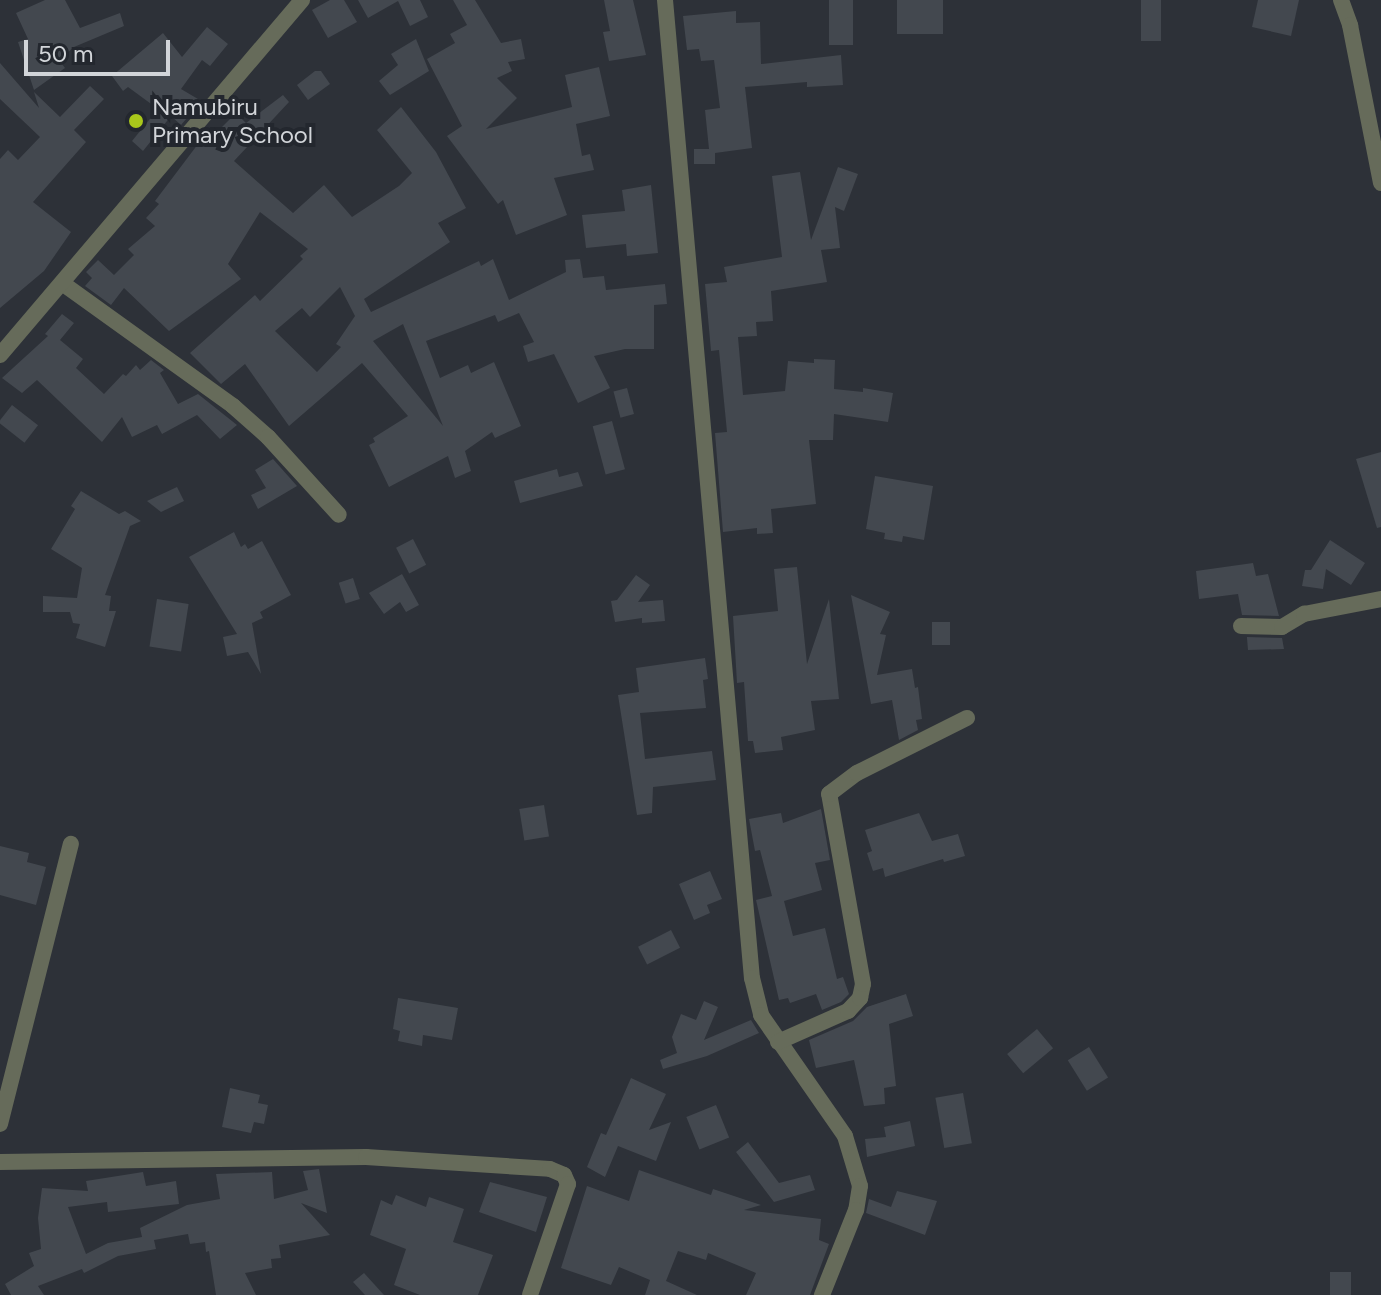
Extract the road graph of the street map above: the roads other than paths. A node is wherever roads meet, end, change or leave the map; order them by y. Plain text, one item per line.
1 (302, 0) edge
2 (665, 0) edge
3 (1341, 0) edge
4 (1381, 183) edge
5 (62, 283) junction
6 (2, 347) edge
7 (339, 515) dead end
8 (1381, 599) edge
9 (1241, 626) dead end
10 (967, 718) dead end
11 (71, 844) dead end
12 (778, 1042) junction
13 (0, 1124) edge
14 (0, 1162) edge
15 (530, 1295) edge
16 (822, 1295) edge

1 - 5 street
2 - 12 street
3 - 4 street
5 - 6 street
5 - 7 street
8 - 9 street
10 - 12 street
11 - 13 street
12 - 16 street
14 - 15 street

